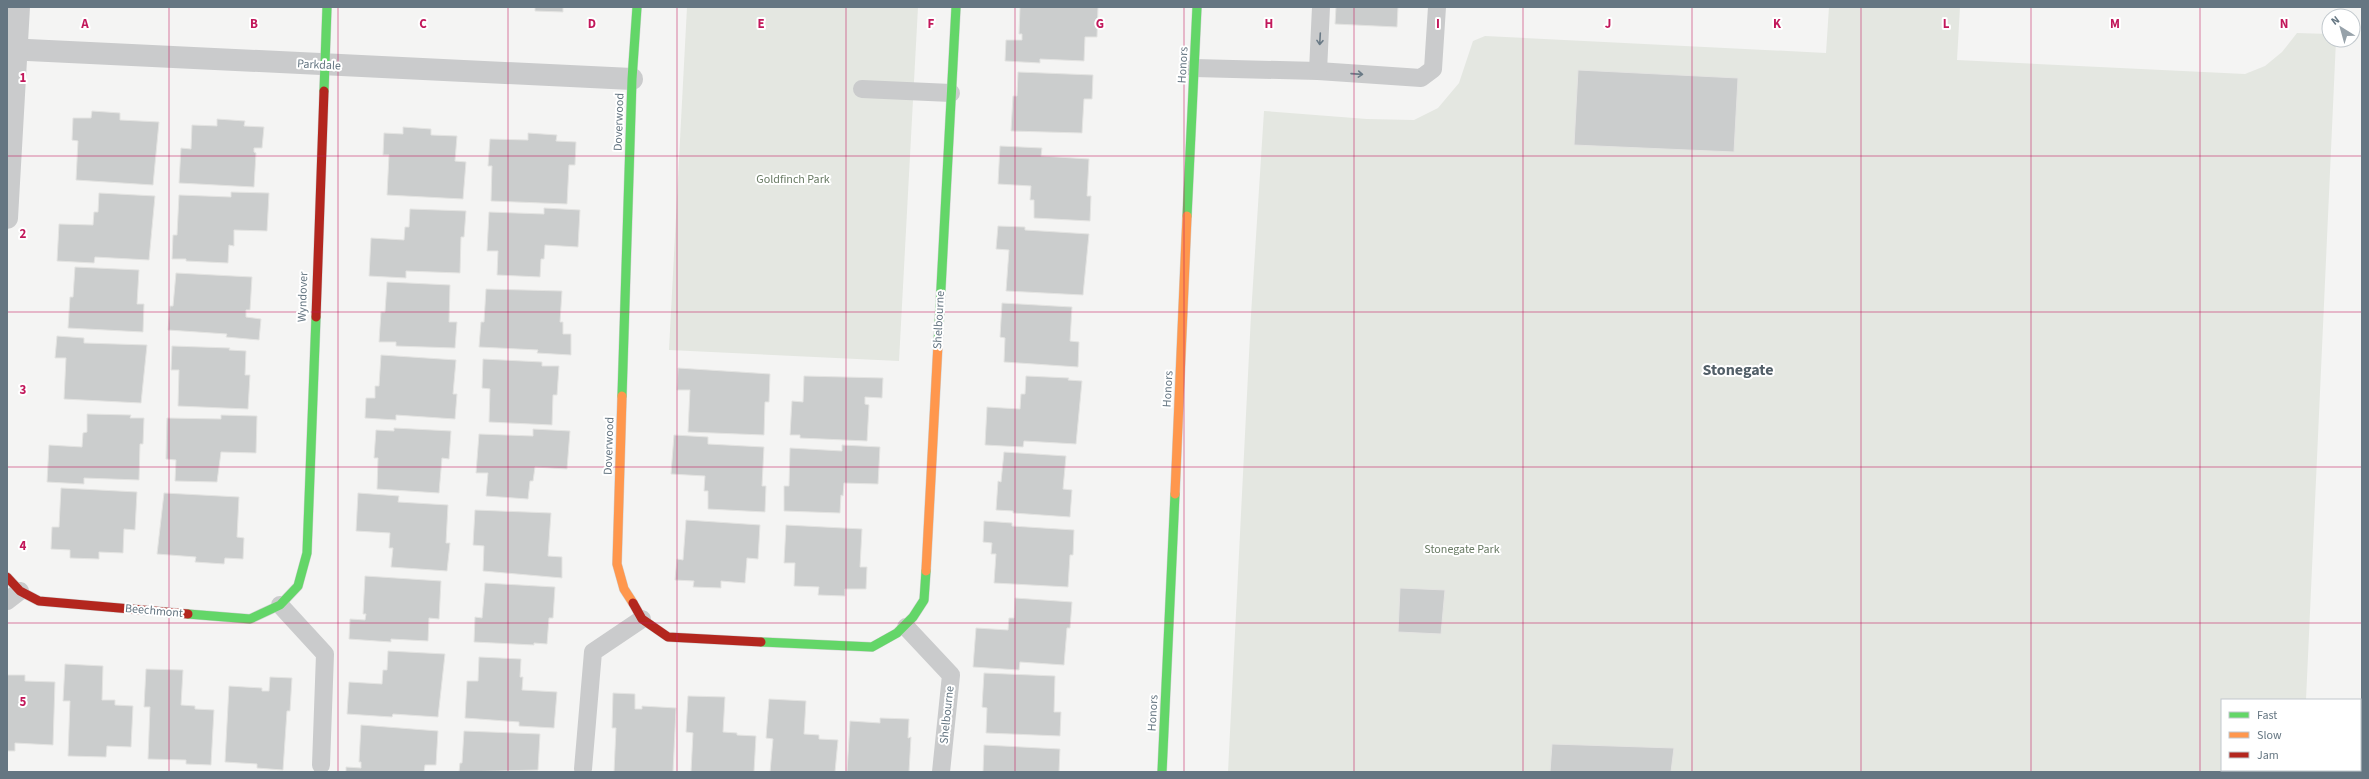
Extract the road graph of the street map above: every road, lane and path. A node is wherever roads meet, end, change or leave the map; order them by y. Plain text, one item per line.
1 (19, 7) edge
2 (327, 7) edge
3 (637, 7) edge
4 (956, 7) edge
5 (1197, 7) edge
6 (1321, 7) edge
7 (1437, 7) edge
8 (12, 50) edge
9 (324, 66) junction
10 (1194, 68) junction
11 (1318, 71) junction
12 (632, 79) junction
13 (862, 89) dead end
14 (951, 93) junction
15 (7, 218) edge
16 (7, 577) edge
17 (298, 586) joint
18 (13, 596) edge
19 (280, 605) junction
20 (642, 619) junction
21 (900, 632) junction
22 (321, 765) dead end
23 (583, 769) dead end
24 (941, 772) edge
25 (1162, 772) edge

1 - 8 street
2 - 9 street, Wyndover
3 - 12 street, Doverwood
4 - 14 street, Shelbourne
5 - 10 street, Honors
6 -> 11 lane
11 -> 7 lane
8 - 9 street, Parkdale
8 - 15 street
9 - 12 street, Parkdale
9 - 17 street, Wyndover
10 - 11 lane
10 - 25 street, Honors
12 - 20 street, Doverwood
13 - 14 lane
14 - 21 street, Shelbourne
16 - 18 street, Beechmont
17 - 19 street, Beechmont
18 - 19 street, Beechmont
19 - 22 lane
20 - 21 street, Doverwood
20 - 23 lane
21 - 24 lane, Shelbourne

